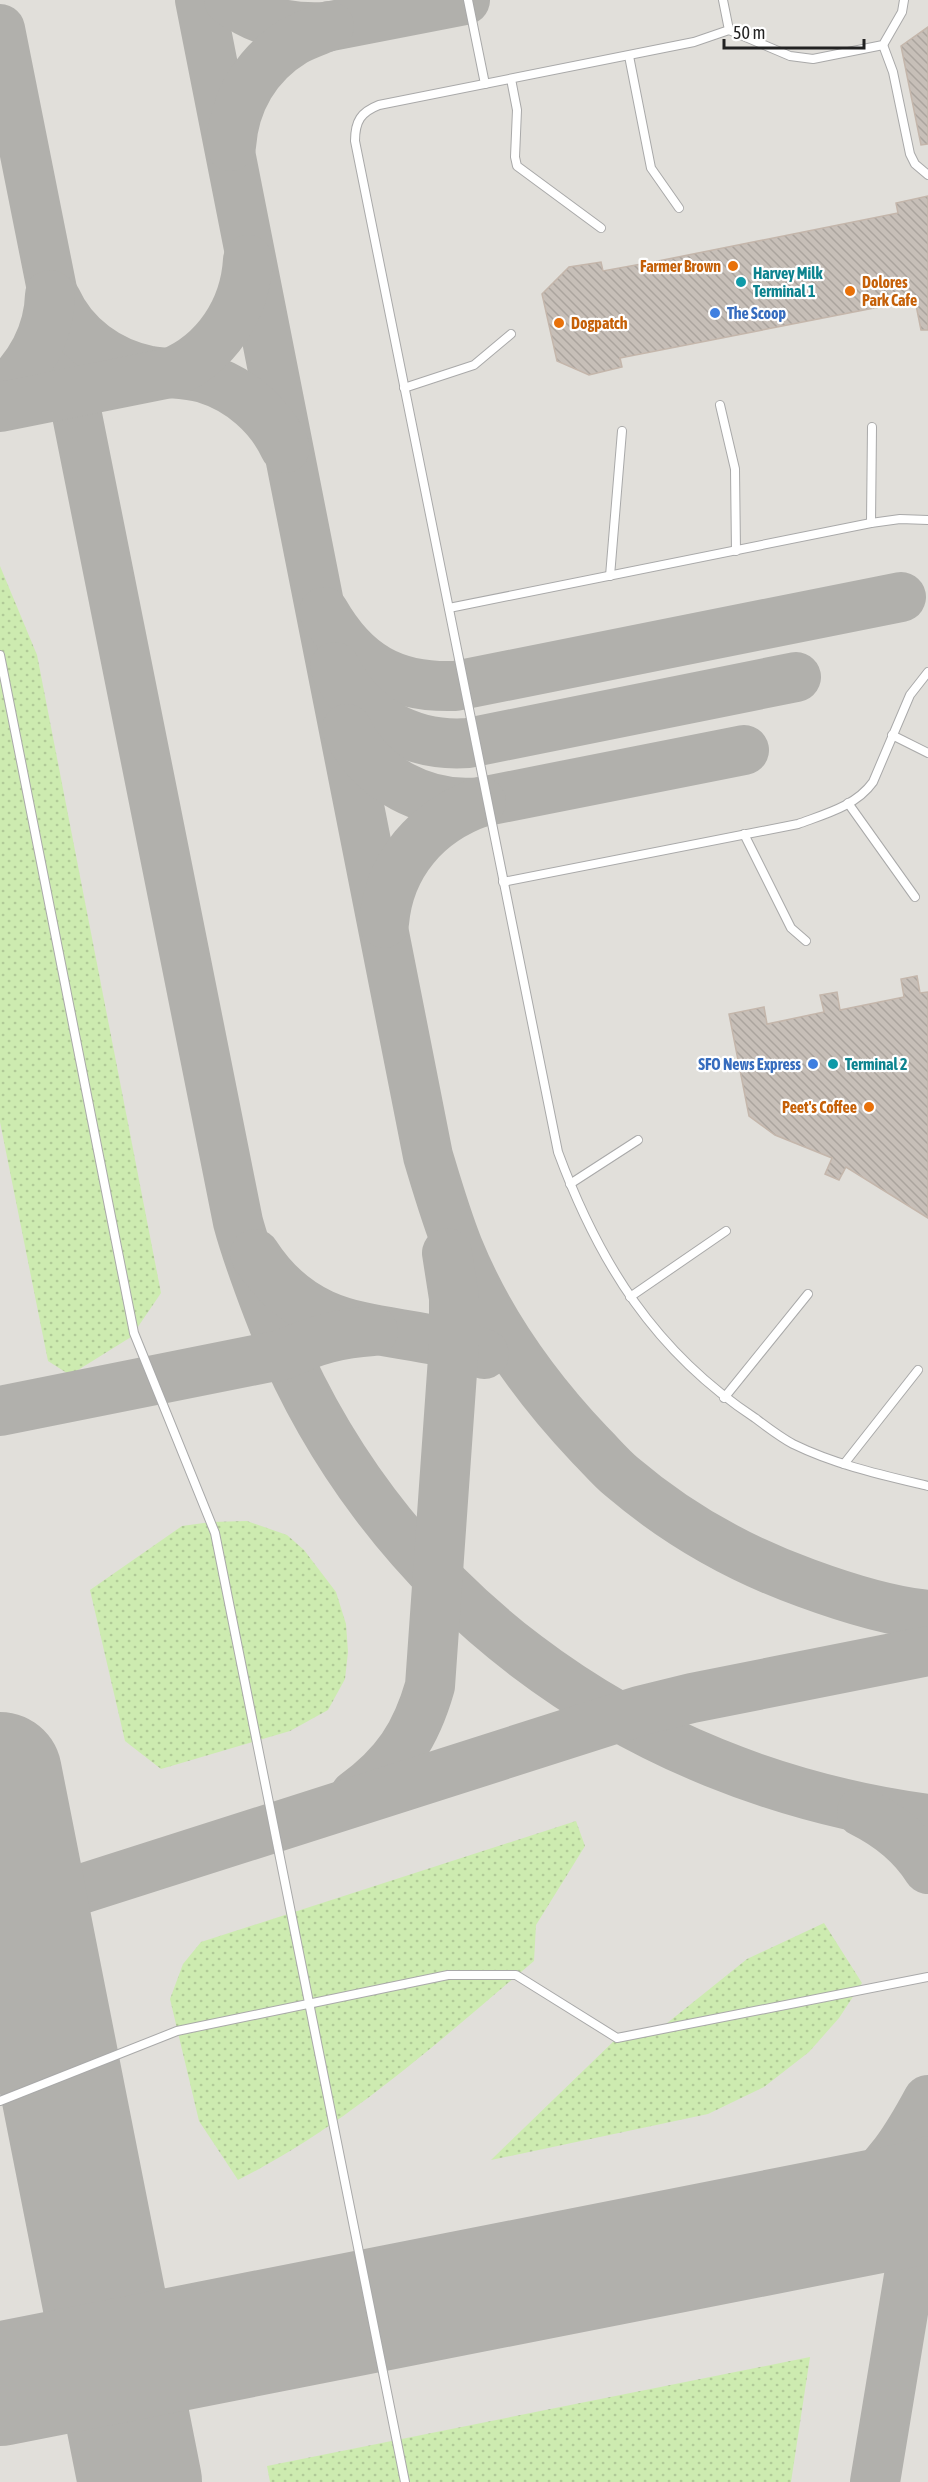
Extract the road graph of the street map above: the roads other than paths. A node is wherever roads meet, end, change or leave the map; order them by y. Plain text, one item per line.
1 (468, 0) edge
2 (723, 0) edge
3 (904, 0) edge
4 (729, 30) junction
5 (883, 45) junction
6 (629, 56) junction
7 (510, 79) junction
8 (485, 84) junction
9 (928, 175) edge
10 (679, 208) dead end
11 (601, 228) dead end
12 (511, 334) dead end
13 (404, 388) junction
14 (720, 405) dead end
15 (872, 427) dead end
16 (622, 431) dead end
17 (928, 520) edge
18 (871, 523) junction
19 (736, 550) junction
20 (610, 576) junction
21 (449, 608) junction
22 (0, 655) edge
23 (928, 672) edge
24 (892, 735) junction
25 (928, 753) edge
26 (848, 803) junction
27 (744, 834) junction
28 (503, 882) junction
29 (915, 897) dead end
30 (806, 941) dead end
31 (638, 1140) dead end
32 (570, 1184) junction
33 (726, 1231) dead end
34 (808, 1294) dead end
35 (630, 1297) junction
36 (918, 1370) dead end
37 (724, 1398) junction
38 (844, 1464) junction
39 (928, 1486) edge
40 (928, 1977) edge
41 (310, 2004) junction
42 (0, 2101) edge
43 (405, 2482) edge

1 - 8 lane
2 - 4 lane
3 - 5 lane
4 - 5 lane
4 - 6 lane
5 - 9 lane
6 - 7 lane
6 - 10 lane
7 - 8 lane
7 - 11 lane
8 - 13 lane
12 - 13 lane
13 - 21 lane
14 - 19 lane
15 - 18 lane
16 - 20 lane
17 - 18 lane
18 - 19 lane
19 - 20 lane
20 - 21 lane
21 - 28 lane
22 - 41 lane
23 - 24 lane
24 - 25 lane
24 - 26 lane
26 - 27 lane
26 - 29 lane
27 - 28 lane
27 - 30 lane
28 - 32 lane
31 - 32 lane
32 - 35 lane
33 - 35 lane
34 - 37 lane
35 - 37 lane
36 - 38 lane
37 - 38 lane
38 - 39 lane
40 - 41 lane
41 - 42 lane
41 - 43 lane

